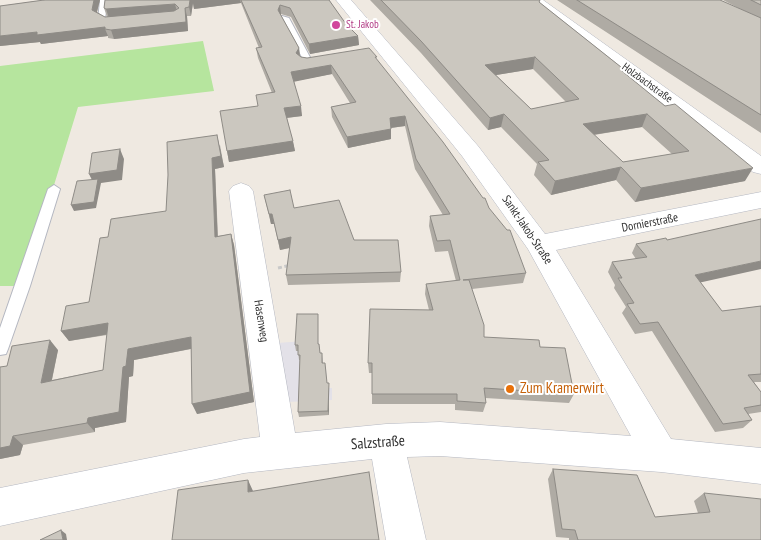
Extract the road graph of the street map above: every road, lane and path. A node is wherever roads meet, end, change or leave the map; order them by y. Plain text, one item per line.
1 (104, 0) edge
2 (343, 0) edge
3 (533, 0) edge
4 (285, 18) edge
5 (128, 20) edge
6 (316, 60) edge
7 (761, 167) edge
8 (54, 189) dead end
9 (241, 191) dead end
10 (761, 200) edge
11 (539, 244) junction
12 (299, 263) edge
13 (253, 274) junction
14 (0, 349) edge
15 (386, 442) junction
16 (280, 451) junction
17 (661, 455) junction
18 (761, 466) edge
19 (0, 507) edge
20 (406, 540) edge

1 - 5 lane
2 - 11 street, Sankt-Jakob-Straße
3 - 7 street, Holzbachstraße
4 - 6 lane
8 - 14 lane
9 - 13 street, Hasenweg
10 - 11 street, Dornierstraße
11 - 17 street, Sankt-Jakob-Straße
12 - 13 path
13 - 16 street, Hasenweg
15 - 16 street, Salzstraße
15 - 17 street, Salzstraße
15 - 20 street
16 - 19 street, Salzstraße
17 - 18 street, Salzstraße

